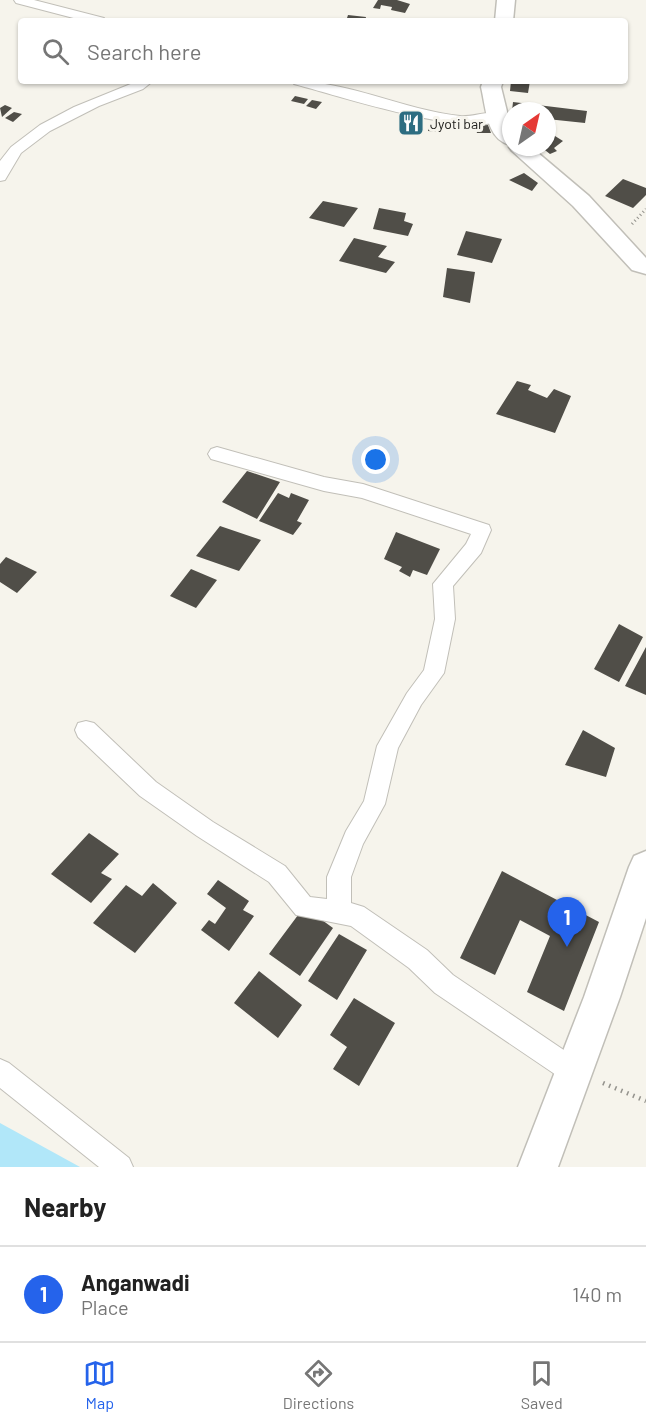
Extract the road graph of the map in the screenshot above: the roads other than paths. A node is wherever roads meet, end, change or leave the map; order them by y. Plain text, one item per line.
1 (20, 0) edge
2 (506, 0) edge
3 (89, 18) edge
4 (504, 18) edge
5 (139, 84) edge
6 (310, 84) edge
7 (492, 84) edge
8 (498, 117) junction
9 (502, 131) edge
10 (529, 156) edge
11 (0, 177) edge
12 (646, 267) edge
13 (217, 454) dead end
14 (86, 730) dead end
15 (646, 867) edge
16 (339, 912) junction
17 (0, 1072) edge
18 (574, 1072) junction
19 (120, 1167) edge
20 (538, 1167) edge

1 - 3 street
2 - 4 main road
5 - 11 street
6 - 8 street
7 - 8 main road
8 - 9 main road
10 - 12 main road
13 - 16 street
14 - 16 street
15 - 18 main road
16 - 18 street
17 - 19 street
18 - 20 main road

